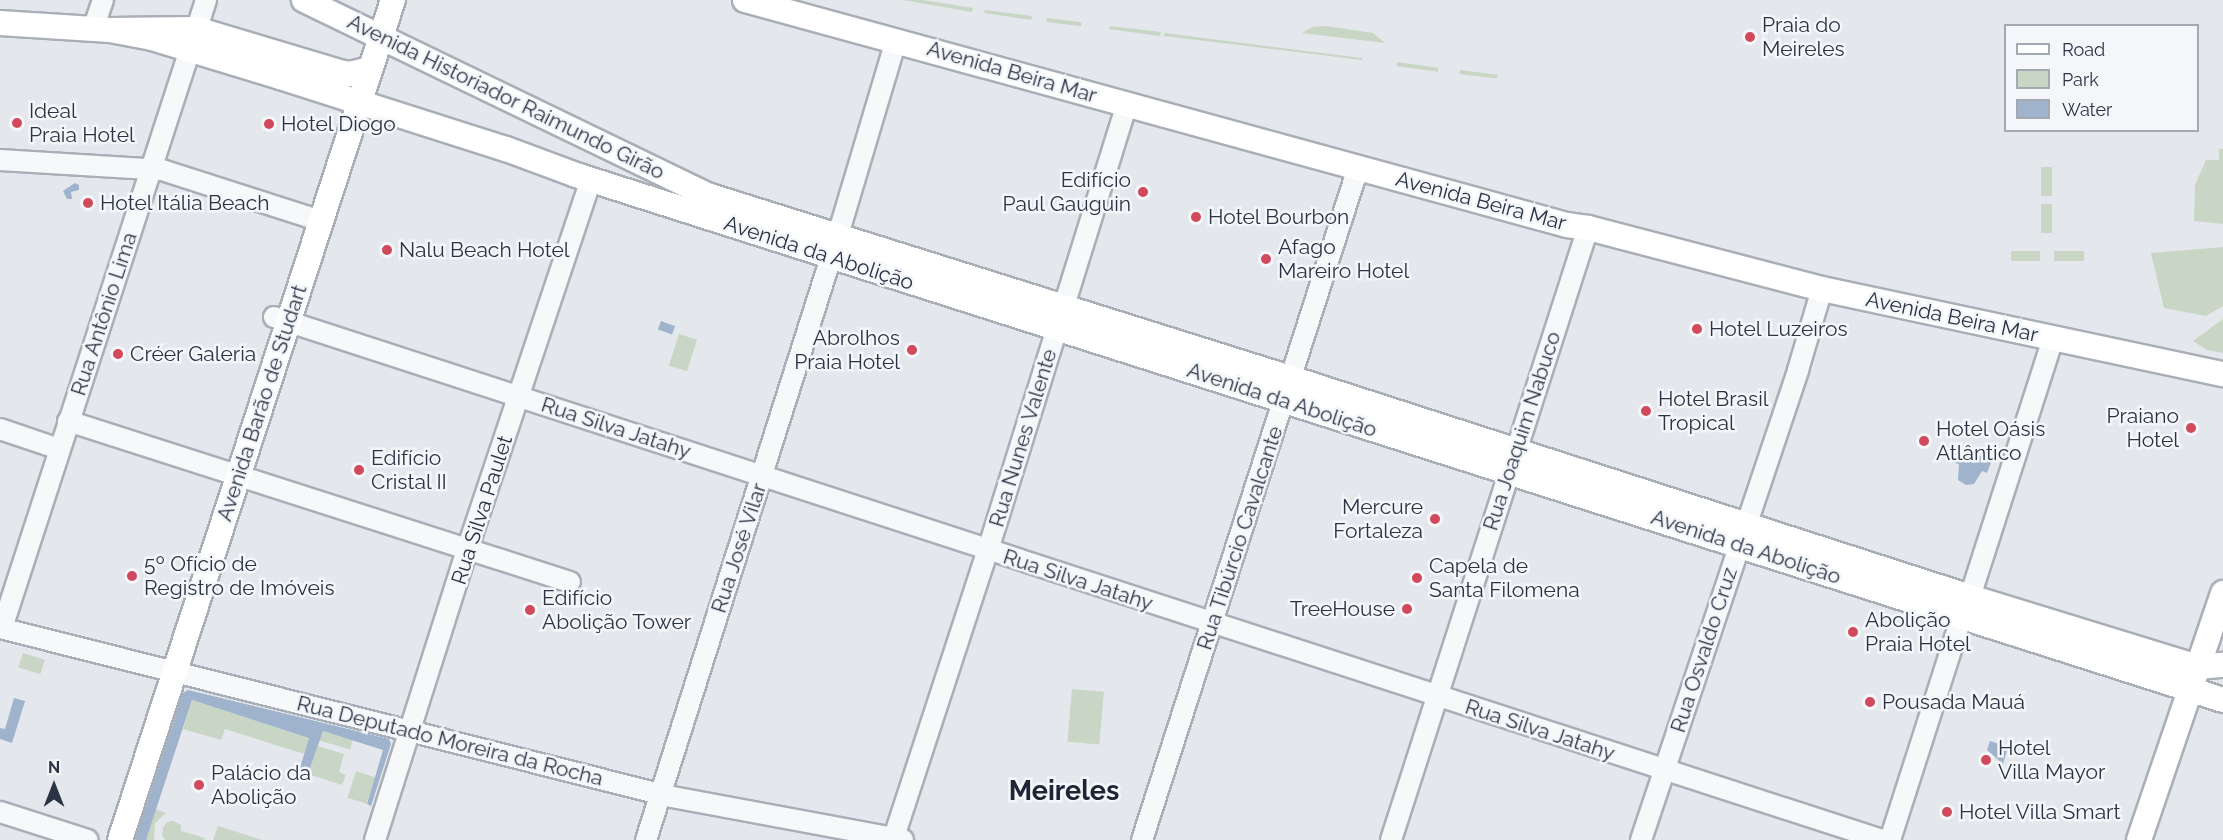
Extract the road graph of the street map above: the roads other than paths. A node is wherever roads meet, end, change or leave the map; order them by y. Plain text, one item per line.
1 (103, 0) edge
2 (206, 0) edge
3 (304, 0) edge
4 (393, 0) edge
5 (745, 0) edge
6 (0, 23) edge
7 (102, 29) junction
8 (381, 37) junction
9 (193, 39) junction
10 (896, 40) junction
11 (370, 69) junction
12 (352, 100) junction
13 (1127, 104) junction
14 (0, 160) edge
15 (1359, 168) junction
16 (152, 170) junction
17 (591, 180) junction
18 (708, 195) joint
19 (314, 218) junction
20 (1588, 228) junction
21 (834, 246) junction
22 (1822, 289) junction
23 (1061, 317) junction
24 (281, 319) junction
25 (2053, 339) junction
26 (2223, 374) edge
27 (1288, 390) junction
28 (519, 397) junction
29 (68, 421) junction
30 (0, 429) edge
31 (60, 448) junction
32 (1512, 461) junction
33 (233, 474) junction
34 (762, 476) junction
35 (1742, 534) junction
36 (468, 547) junction
37 (988, 550) junction
38 (570, 582) dead end
39 (2223, 593) edge
40 (1966, 607) junction
41 (1212, 623) junction
42 (1, 628) edge
43 (2223, 665) edge
44 (168, 670) junction
45 (2193, 678) junction
46 (2223, 687) edge
47 (1439, 697) junction
48 (2223, 700) edge
49 (410, 730) junction
50 (1664, 771) junction
51 (660, 794) junction
52 (0, 812) edge
53 (88, 840) edge
54 (105, 840) edge
55 (120, 840) edge
56 (375, 840) edge
57 (646, 840) edge
58 (893, 840) edge
59 (903, 840) edge
60 (1142, 840) edge
61 (1391, 840) edge
62 (1641, 840) edge
63 (1882, 840) edge
64 (1890, 840) edge
65 (2139, 840) edge

1 - 7 street
2 - 9 street, Rua Antônio Lima
3 - 8 main road, Avenida Historiador Raimundo Girão
4 - 8 main road, Avenida Barão de Studart
5 - 10 main road, Avenida Beira Mar
6 - 7 main road
7 - 9 main road
8 - 11 main road, Avenida Barão de Studart
8 - 18 main road, Avenida Historiador Raimundo Girão
9 - 11 main road
9 - 12 main road, Avenida da Abolição
9 - 16 street, Rua Antônio Lima
10 - 13 main road, Avenida Beira Mar
10 - 21 street, Rua José Vilar
11 - 12 main road, Avenida Barão de Studart
12 - 17 main road, Avenida da Abolição
12 - 19 main road, Avenida Barão de Studart
13 - 15 main road, Avenida Beira Mar
13 - 23 street, Rua Nunes Valente
14 - 16 street
15 - 20 main road, Avenida Beira Mar
15 - 27 street, Rua Tibúrcio Cavalcante
16 - 19 street
16 - 29 street, Rua Antônio Lima
17 - 21 main road, Avenida da Abolição
17 - 28 street, Rua Silva Paulet
18 - 21 main road, Avenida da Abolição
19 - 24 main road, Avenida Barão de Studart
20 - 22 main road, Avenida Beira Mar
20 - 32 street, Rua Joaquim Nabuco
21 - 23 main road, Avenida da Abolição
21 - 34 street, Rua José Vilar
22 - 25 main road, Avenida Beira Mar
22 - 35 street, Rua Osvaldo Cruz
23 - 27 main road, Avenida da Abolição
23 - 37 street, Rua Nunes Valente
24 - 28 street, Rua Silva Jatahy
24 - 33 main road, Avenida Barão de Studart
25 - 26 main road, Avenida Beira Mar
25 - 40 street
27 - 32 main road, Avenida da Abolição
27 - 41 street, Rua Tibúrcio Cavalcante
28 - 34 street, Rua Silva Jatahy
28 - 36 street, Rua Silva Paulet
29 - 31 street, Rua Antônio Lima
29 - 33 street
30 - 31 street
31 - 42 street, Rua Antônio Lima
32 - 35 main road, Avenida da Abolição
32 - 47 street, Rua Joaquim Nabuco
33 - 36 street
33 - 44 main road, Avenida Barão de Studart
34 - 37 street, Rua Silva Jatahy
34 - 51 street, Rua José Vilar
35 - 40 main road, Avenida da Abolição
35 - 50 street, Rua Osvaldo Cruz
36 - 38 street
36 - 49 street, Rua Silva Paulet
37 - 41 street, Rua Silva Jatahy
37 - 58 street, Rua Nunes Valente
39 - 45 main road
40 - 45 main road, Avenida da Abolição
40 - 64 street
41 - 47 street, Rua Silva Jatahy
41 - 60 street, Rua Tibúrcio Cavalcante
42 - 44 street, Rua Deputado Moreira da Rocha
43 - 45 main road, Avenida da Abolição
44 - 49 street, Rua Deputado Moreira da Rocha
44 - 54 main road, Avenida Barão de Studart
44 - 55 main road, Avenida Barão de Studart
45 - 46 main road, Avenida da Abolição
45 - 48 main road
45 - 65 main road
47 - 50 street, Rua Silva Jatahy
47 - 61 street, Rua Joaquim Nabuco
49 - 51 street, Rua Deputado Moreira da Rocha
49 - 56 street, Rua Silva Paulet
50 - 62 street, Rua Osvaldo Cruz
50 - 63 street, Rua Silva Jatahy
51 - 57 street, Rua José Vilar
51 - 58 street, Rua Deputado Moreira da Rocha
52 - 53 street
58 - 59 street, Rua Deputado Moreira da Rocha

